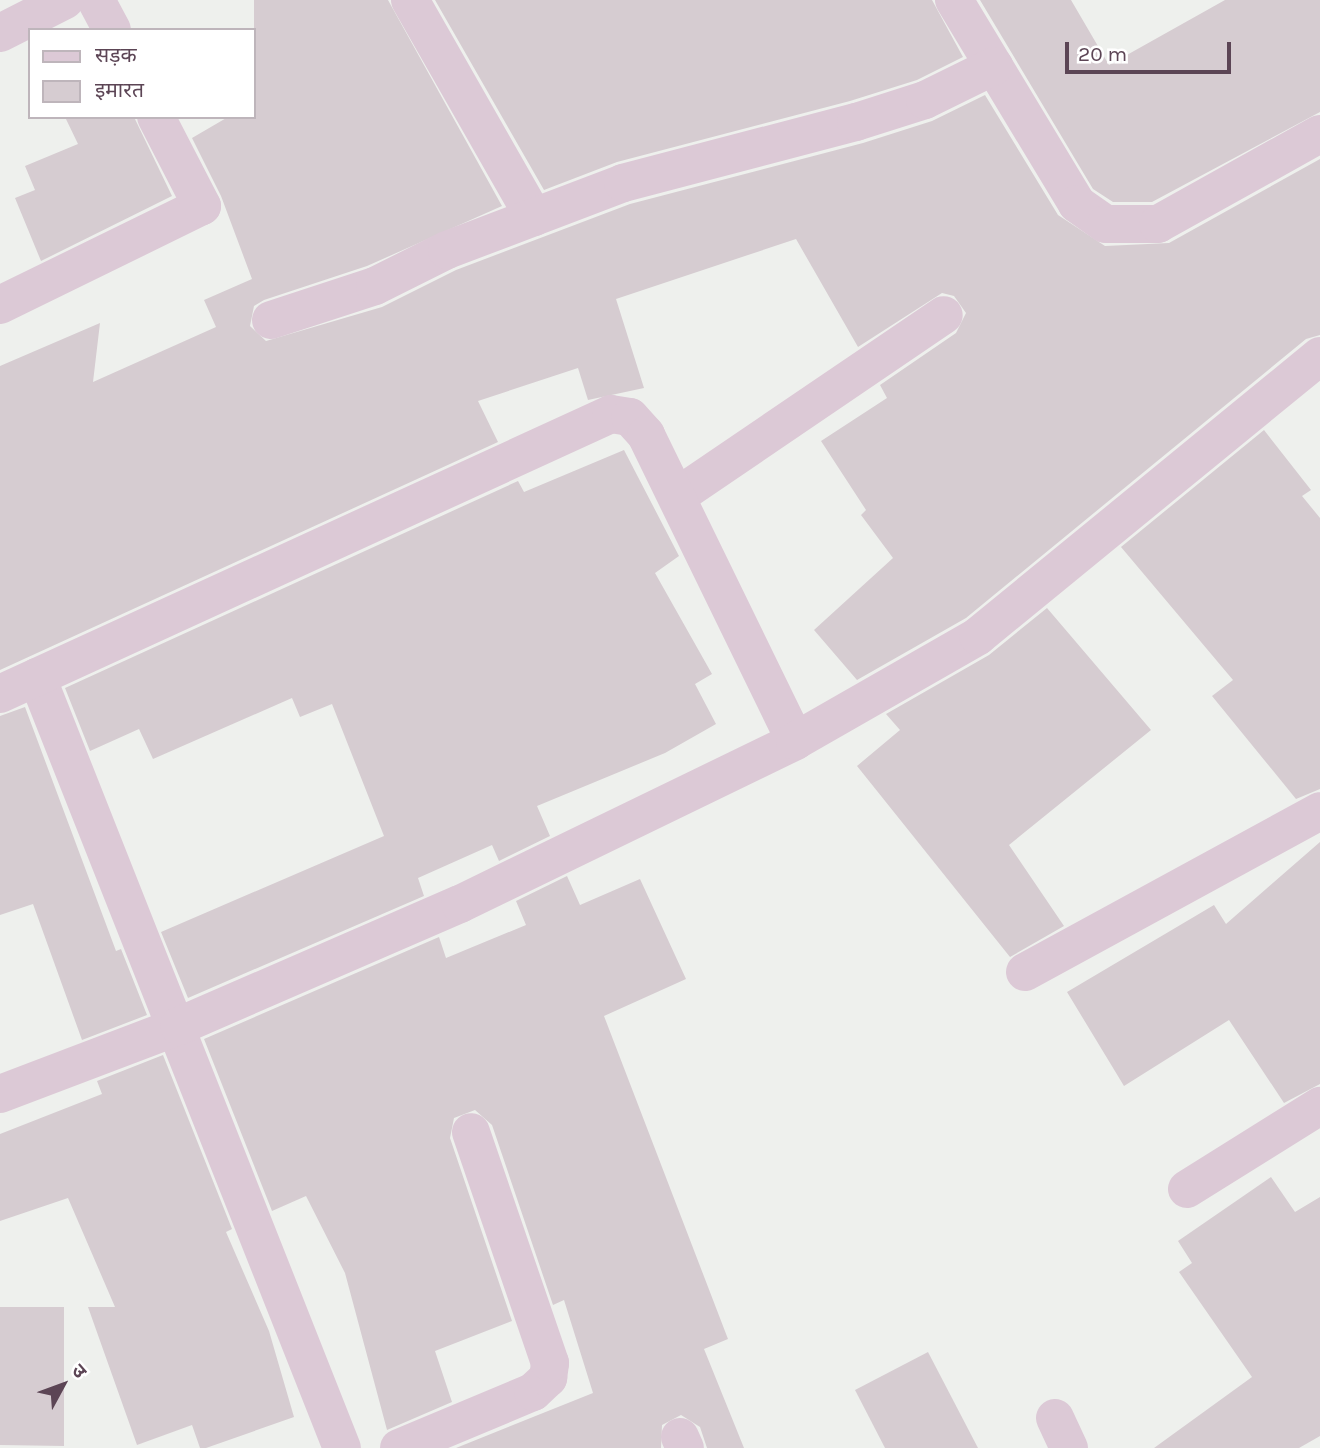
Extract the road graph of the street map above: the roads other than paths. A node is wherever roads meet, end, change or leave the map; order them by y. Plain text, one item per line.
1 (65, 0) edge
2 (96, 0) edge
3 (410, 0) edge
4 (954, 0) edge
5 (110, 28) edge
6 (0, 33) edge
7 (994, 66) junction
8 (157, 119) edge
9 (1320, 134) edge
10 (534, 217) junction
11 (0, 305) edge
12 (944, 315) dead end
13 (271, 320) dead end
14 (1320, 356) edge
15 (678, 495) junction
16 (37, 677) junction
17 (0, 694) edge
18 (795, 741) junction
19 (1320, 811) edge
20 (1025, 972) dead end
21 (179, 1026) junction
22 (0, 1094) edge
23 (1320, 1106) edge
24 (471, 1132) dead end
25 (1187, 1189) dead end
26 (342, 1448) edge
27 (400, 1448) edge

1 - 6 street
2 - 5 street
3 - 10 street
4 - 7 street
7 - 9 street
7 - 10 street
8 - 11 street
10 - 13 street
12 - 15 street
14 - 18 street
15 - 16 street
15 - 18 street
16 - 17 street
16 - 21 street
18 - 21 street
19 - 20 street
21 - 22 street
21 - 26 street
23 - 25 street
24 - 27 street

